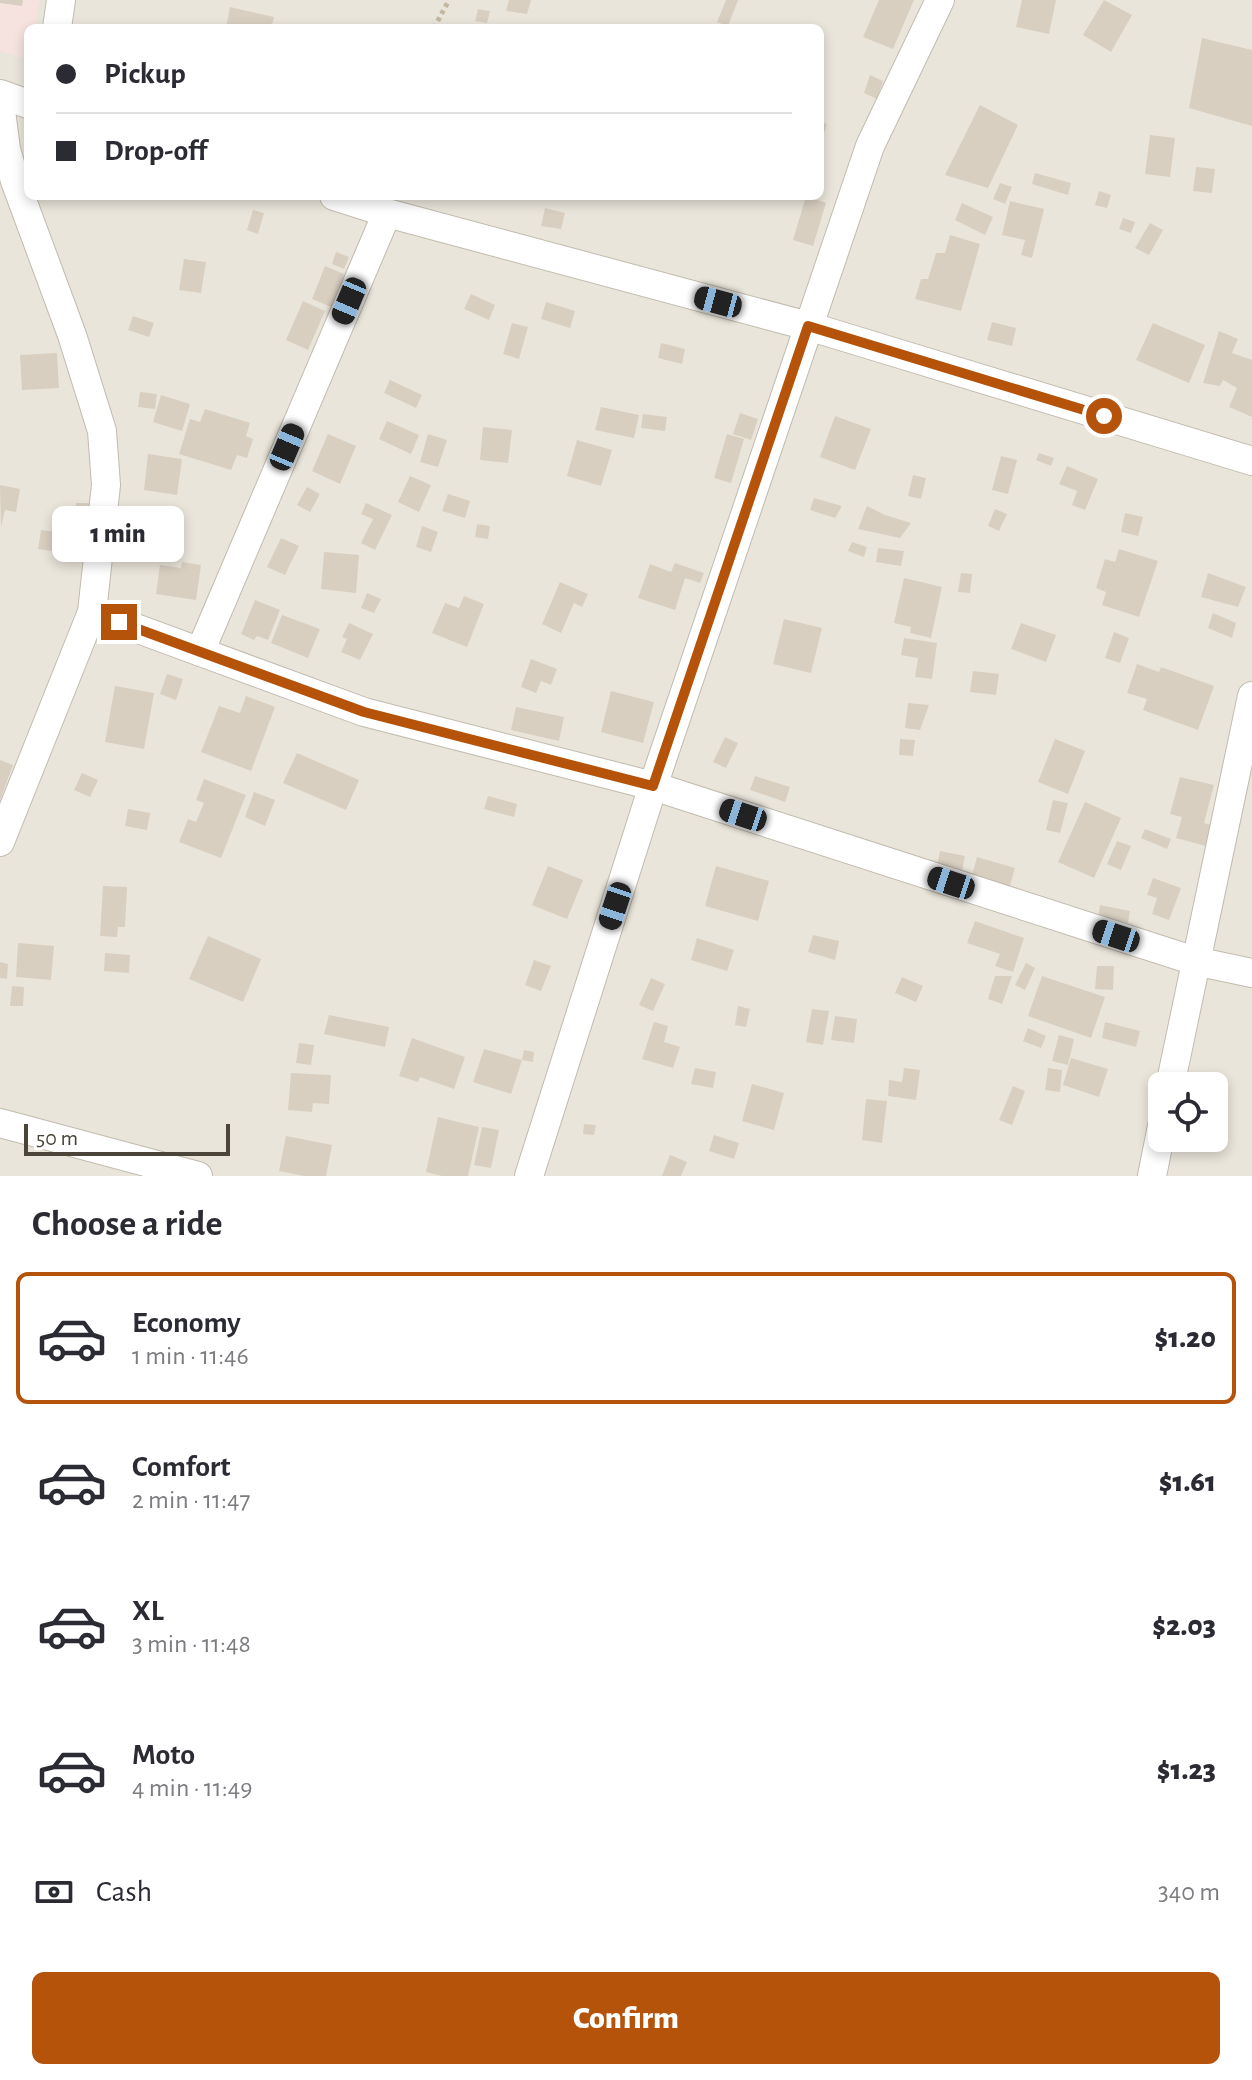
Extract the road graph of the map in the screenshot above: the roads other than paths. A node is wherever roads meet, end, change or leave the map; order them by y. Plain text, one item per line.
1 (61, 0) edge
2 (940, 0) edge
3 (58, 24) edge
4 (0, 94) edge
5 (0, 103) edge
6 (24, 103) edge
7 (7, 184) edge
8 (346, 200) edge
9 (387, 213) junction
10 (808, 326) junction
11 (1252, 461) edge
12 (92, 612) junction
13 (200, 652) junction
14 (1252, 696) edge
15 (653, 786) junction
16 (0, 842) edge
17 (1195, 961) junction
18 (1252, 973) edge
19 (1173, 1072) edge
20 (0, 1123) edge
21 (1157, 1152) edge
22 (198, 1176) edge
23 (529, 1176) edge
24 (1152, 1176) edge

1 - 3 street
2 - 10 street
4 - 6 street
5 - 7 street
7 - 12 street
8 - 9 street
9 - 10 street
9 - 13 street
10 - 11 street
10 - 15 street
12 - 13 street
12 - 16 street
13 - 15 street
14 - 17 street
15 - 17 street
15 - 23 street
17 - 18 street
17 - 19 street
20 - 22 street
21 - 24 street

